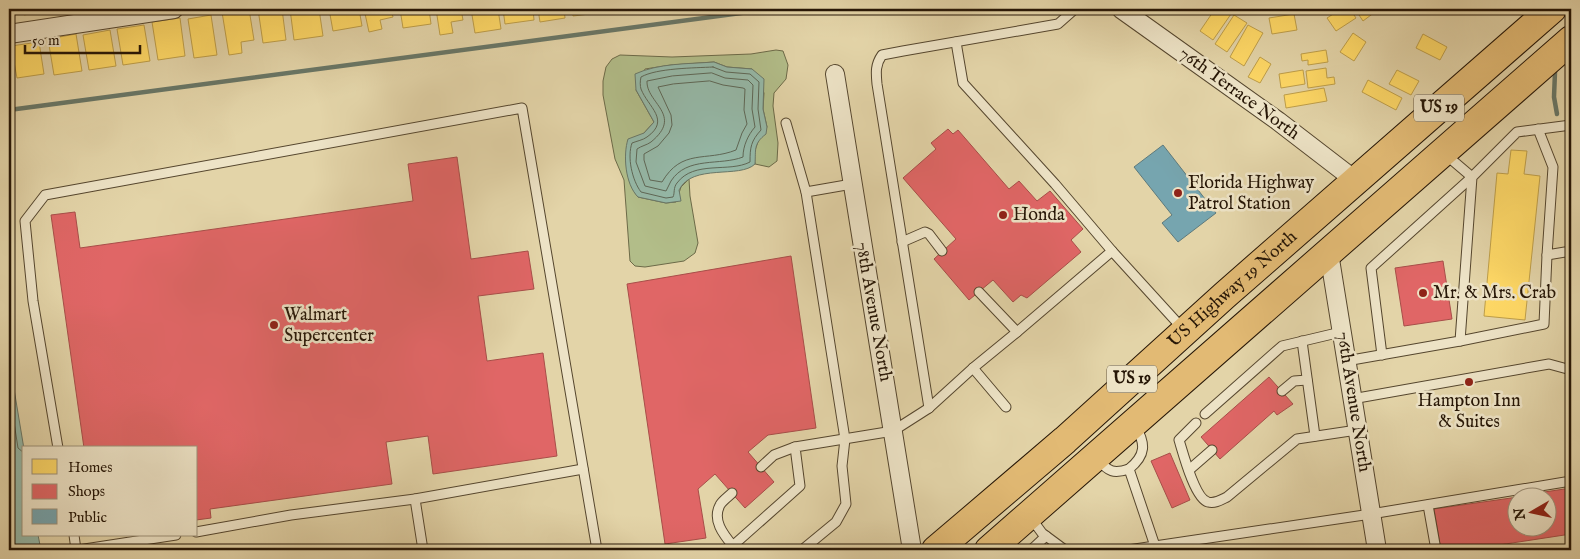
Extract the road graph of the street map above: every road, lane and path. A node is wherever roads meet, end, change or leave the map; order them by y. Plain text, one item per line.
1 (174, 9) edge
2 (1075, 9) edge
3 (1121, 9) edge
4 (1552, 9) edge
5 (81, 16) edge
6 (9, 34) edge
7 (1571, 40) edge
8 (956, 42) junction
9 (835, 74) dead end
10 (786, 122) dead end
11 (1571, 125) edge
12 (1538, 130) junction
13 (1443, 152) junction
14 (1472, 177) junction
15 (1356, 181) junction
16 (852, 184) junction
17 (806, 192) junction
18 (902, 242) junction
19 (942, 251) dead end
20 (1112, 251) junction
21 (1571, 251) edge
22 (1329, 253) junction
23 (1547, 255) junction
24 (979, 292) dead end
25 (1017, 332) junction
26 (1184, 332) junction
27 (1342, 332) junction
28 (1302, 341) junction
29 (1460, 341) junction
30 (1382, 355) junction
31 (1346, 361) junction
32 (973, 368) junction
33 (1571, 370) edge
34 (1307, 380) junction
35 (1282, 391) dead end
36 (1352, 398) junction
37 (1006, 407) dead end
38 (929, 408) junction
39 (1205, 414) dead end
40 (1196, 423) dead end
41 (1134, 424) junction
42 (1357, 430) junction
43 (893, 431) junction
44 (1315, 436) junction
45 (845, 438) junction
46 (1065, 440) junction
47 (58, 446) edge
48 (795, 447) junction
49 (1212, 450) dead end
50 (1096, 457) junction
51 (761, 467) dead end
52 (583, 469) junction
53 (1129, 469) junction
54 (1189, 470) junction
55 (1571, 481) edge
56 (732, 493) dead end
57 (415, 499) junction
58 (1428, 505) junction
59 (1371, 514) junction
60 (1029, 516) junction
61 (198, 532) edge
62 (74, 536) edge
63 (169, 536) edge
64 (1046, 536) junction
65 (1155, 546) junction
66 (730, 548) edge
67 (77, 550) edge
68 (423, 550) edge
69 (597, 550) edge
70 (802, 550) edge
71 (912, 550) edge
72 (936, 550) edge
73 (960, 550) edge
74 (989, 550) edge
75 (1032, 550) edge
76 (1065, 550) edge
77 (1128, 550) edge
78 (1377, 550) edge
79 (1436, 550) edge

1 - 5 street
2 - 8 lane
3 - 15 street, 76th Terrace North
4 - 15 highway, US Highway 19 North / US 19
5 - 6 street
7 - 13 highway, US Highway 19 North / US 19
8 - 18 lane
8 - 20 lane
9 - 16 street, 78th Avenue North
10 - 17 lane
11 - 12 lane
12 - 14 lane
12 - 23 lane
13 - 14 lane
13 - 22 highway, US Highway 19 North / US 19
14 - 29 lane
14 - 30 lane
15 - 26 highway, US Highway 19 North / US 19
16 - 17 lane
16 - 43 street, 78th Avenue North
17 - 45 lane
18 - 19 lane
18 - 38 lane
20 - 25 lane
20 - 26 lane
21 - 23 lane
22 - 27 street, 76th Avenue North
22 - 41 highway, US Highway 19 North / US 19
23 - 29 lane
24 - 25 lane
25 - 32 lane
26 - 46 highway, US Highway 19 North / US 19
27 - 28 lane
27 - 31 street, 76th Avenue North
28 - 34 lane
28 - 39 lane
29 - 30 lane
30 - 31 lane
31 - 36 street, 76th Avenue North
32 - 37 lane
32 - 38 lane
33 - 36 lane
34 - 35 lane
34 - 44 lane
36 - 42 street, 76th Avenue North
38 - 43 lane
40 - 54 lane
41 - 50 highway, US Highway 19 North / US 19
41 - 53 lane
42 - 44 lane
42 - 59 street, 76th Avenue North
43 - 45 lane
43 - 71 street, 78th Avenue North
44 - 54 lane
45 - 48 lane
45 - 70 lane
46 - 72 highway, US Highway 19 North / US 19
46 - 73 highway
47 - 52 lane
48 - 51 lane
48 - 66 lane
49 - 54 lane
50 - 53 lane
50 - 60 highway, US Highway 19 North / US 19
52 - 57 lane
52 - 69 lane
53 - 65 lane
55 - 58 lane
56 - 66 lane
57 - 61 lane
57 - 68 lane
58 - 59 lane
58 - 79 lane
59 - 65 lane
59 - 78 street, 76th Avenue North
60 - 64 lane
60 - 74 highway, US Highway 19 North / US 19
62 - 67 lane
63 - 67 lane
64 - 75 lane
64 - 76 lane
65 - 77 lane

